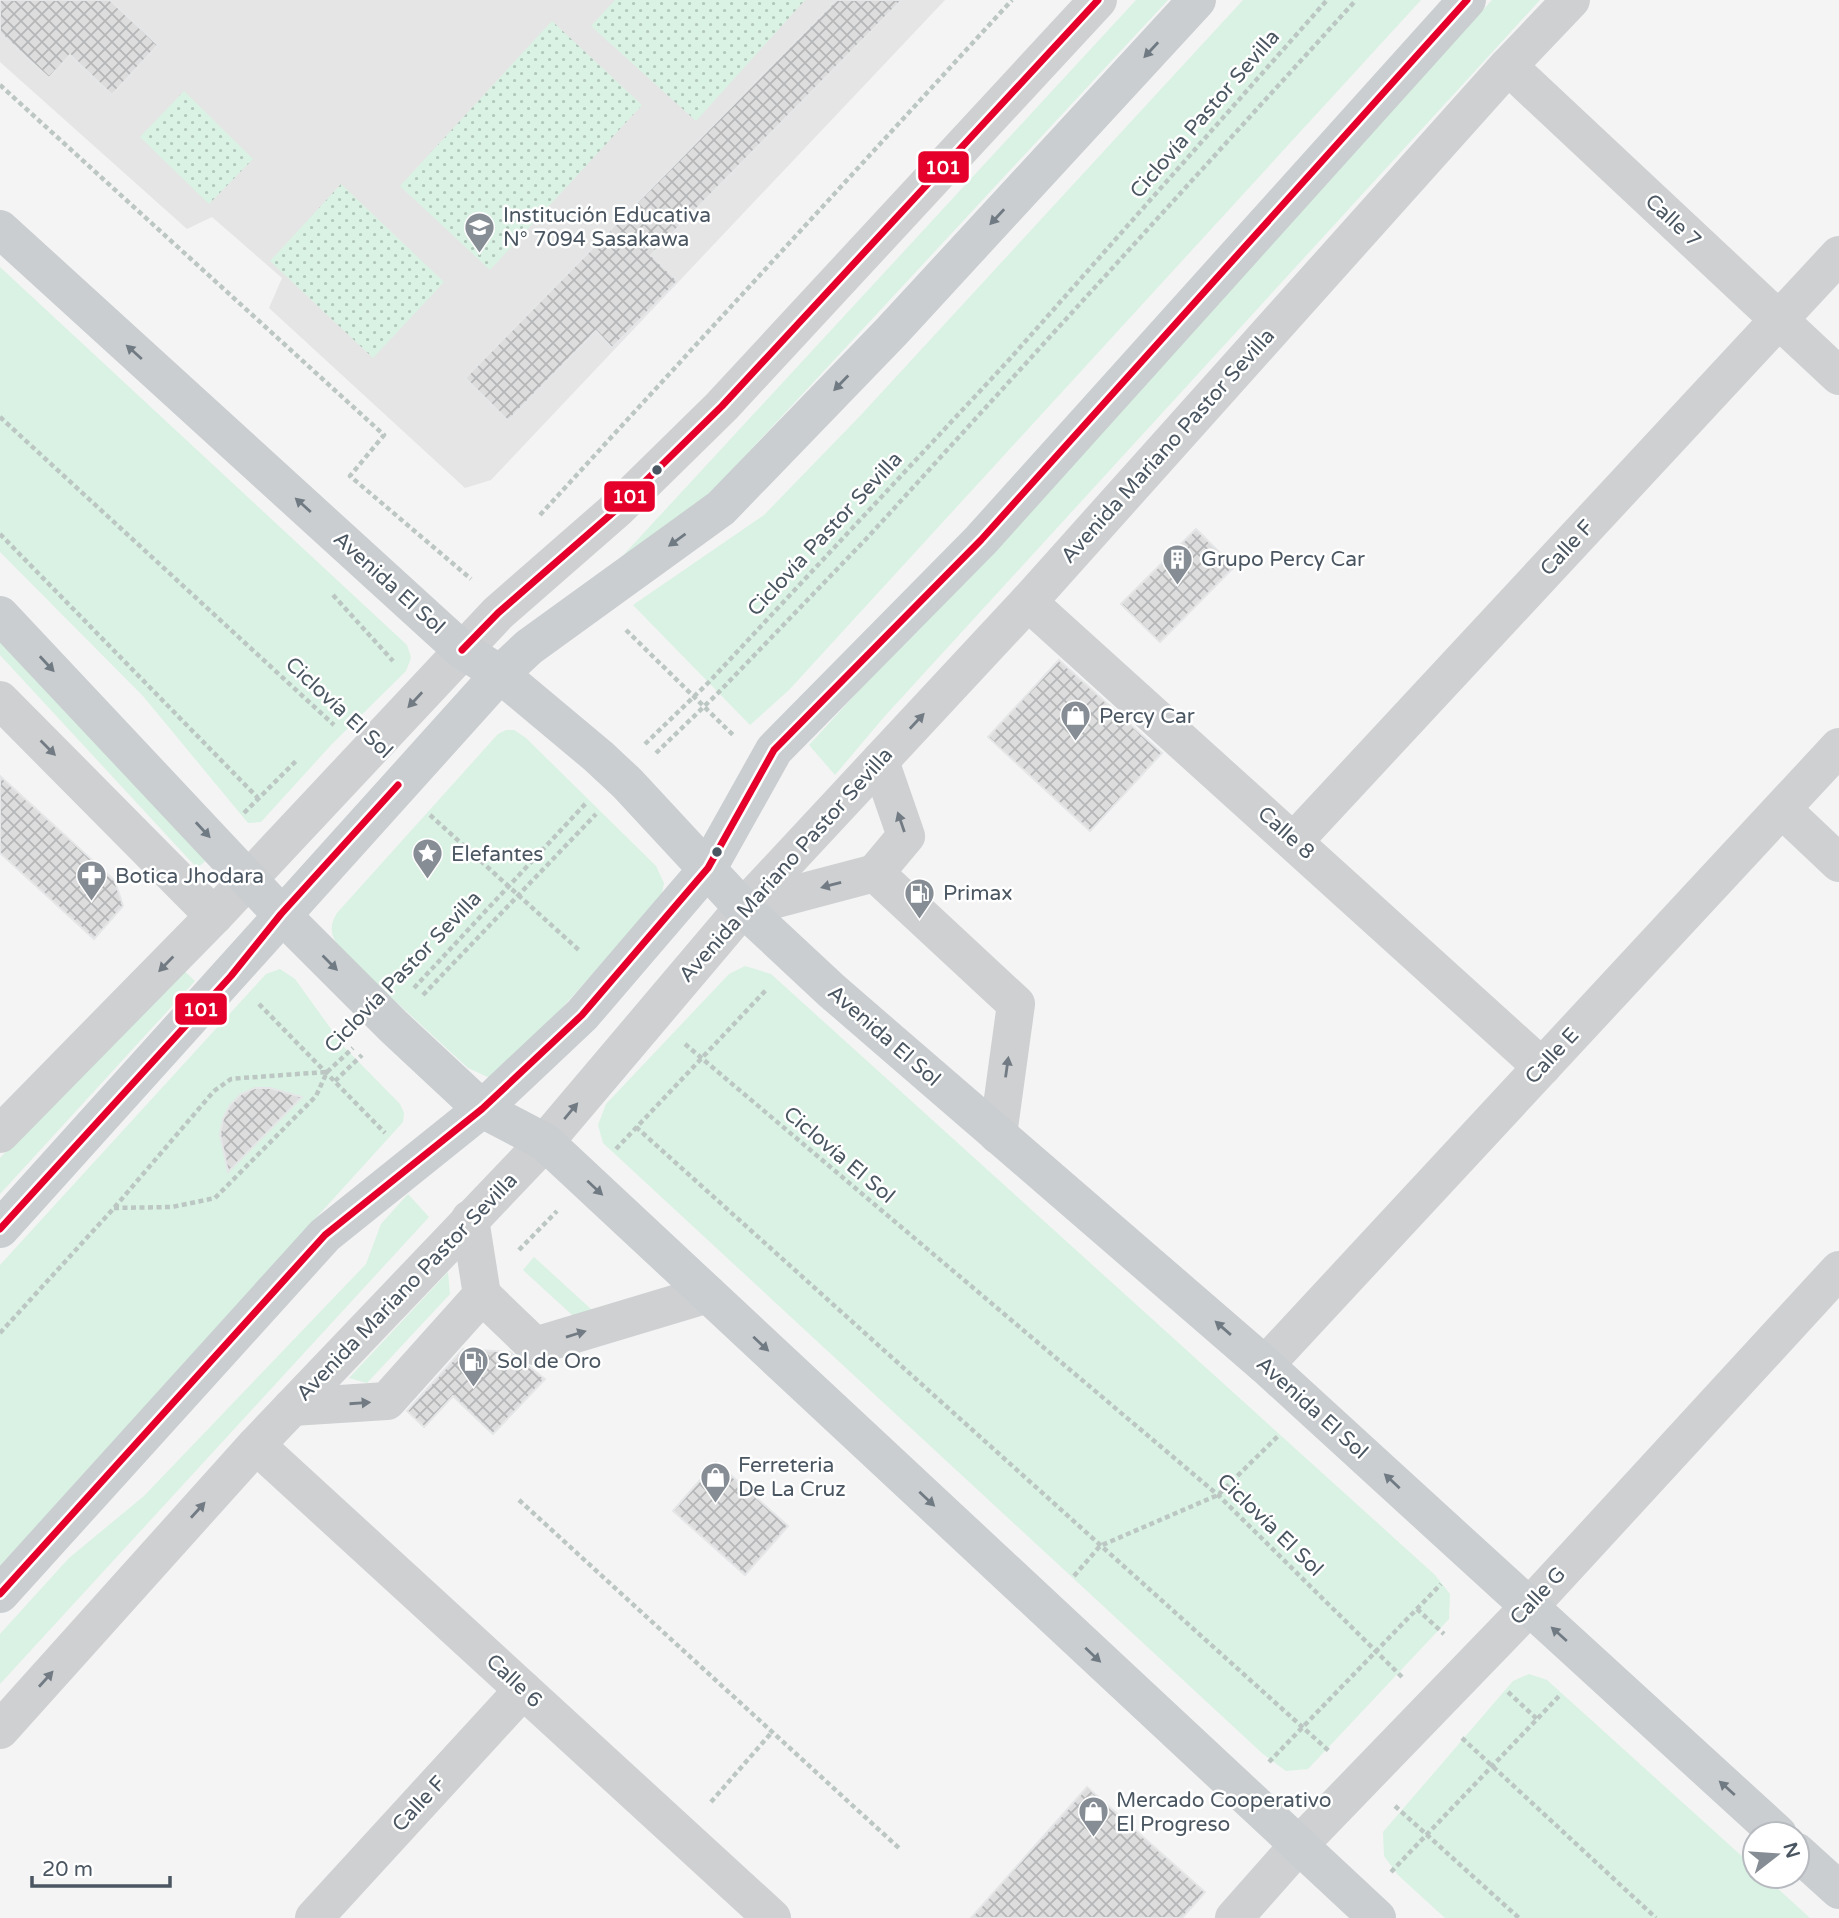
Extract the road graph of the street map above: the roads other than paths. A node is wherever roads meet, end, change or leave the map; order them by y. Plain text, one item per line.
1 (1098, 0) edge
2 (1198, 0) edge
3 (1467, 0) edge
4 (1571, 0) edge
5 (1507, 66) junction
6 (0, 229) edge
7 (1839, 255) edge
8 (1779, 320) junction
9 (1839, 376) edge
10 (1028, 602) junction
11 (0, 615) edge
12 (462, 650) junction
13 (500, 674) junction
14 (0, 699) edge
15 (1839, 747) edge
16 (880, 761) junction
17 (1782, 809) junction
18 (1295, 840) junction
19 (1839, 863) edge
20 (708, 868) junction
21 (874, 873) junction
22 (248, 879) junction
23 (743, 908) junction
24 (281, 914) junction
25 (214, 916) junction
26 (1542, 1067) junction
27 (482, 1109) junction
28 (0, 1134) edge
29 (998, 1135) junction
30 (545, 1142) junction
31 (470, 1219) junction
32 (0, 1229) edge
33 (708, 1294) junction
34 (482, 1295) junction
35 (1831, 1295) edge
36 (1265, 1365) junction
37 (292, 1407) junction
38 (256, 1445) junction
39 (0, 1594) edge
40 (1529, 1607) junction
41 (523, 1690) junction
42 (0, 1730) edge
43 (1763, 1820) edge
44 (1297, 1847) junction
45 (1811, 1865) edge
46 (1839, 1890) edge
47 (1369, 1911) edge
48 (314, 1918) edge
49 (771, 1918) edge
50 (1234, 1918) edge

1 - 12 street
2 -> 13 main road
3 - 20 main road
4 - 5 street, Avenida Mariano Pastor Sevilla
5 - 8 street, Calle 7
5 - 10 street, Avenida Mariano Pastor Sevilla
12 -> 6 main road, Avenida El Sol
7 - 8 street, Calle F
8 - 9 street, Calle 7
8 - 18 street, Calle F
16 -> 10 street, Avenida Mariano Pastor Sevilla
10 - 18 street, Calle 8
11 -> 22 main road
12 - 13 main road, Avenida El Sol
12 -> 22 street
13 - 20 main road, Avenida El Sol
13 - 24 main road
14 -> 25 street
15 - 17 street, Calle E
21 -> 16 street
16 - 23 street, Avenida Mariano Pastor Sevilla
17 - 19 street
17 - 26 street, Calle E
18 - 26 street, Calle 8
20 - 23 main road, Avenida El Sol
20 - 27 main road
21 -> 23 street
29 -> 21 street
22 - 24 main road
22 - 25 street
23 - 29 main road, Avenida El Sol
30 -> 23 street, Avenida Mariano Pastor Sevilla
24 -> 27 main road
24 - 32 main road
25 -> 28 street
26 - 36 street, Calle E
27 - 30 main road
27 - 39 main road
36 -> 29 main road, Avenida El Sol
30 - 31 street, Avenida Mariano Pastor Sevilla
30 -> 33 main road
31 - 34 street
31 - 37 street, Avenida Mariano Pastor Sevilla
34 -> 33 street
33 -> 44 main road
37 -> 34 street
35 - 40 street, Calle G
40 -> 36 main road, Avenida El Sol
37 - 38 street, Avenida Mariano Pastor Sevilla
38 - 41 street, Calle 6
42 -> 38 street, Avenida Mariano Pastor Sevilla
43 -> 40 main road, Avenida El Sol
40 - 44 street, Calle G
41 - 48 street, Calle F
41 - 49 street, Calle 6
44 - 47 main road
44 - 50 street, Calle G
45 - 46 main road

